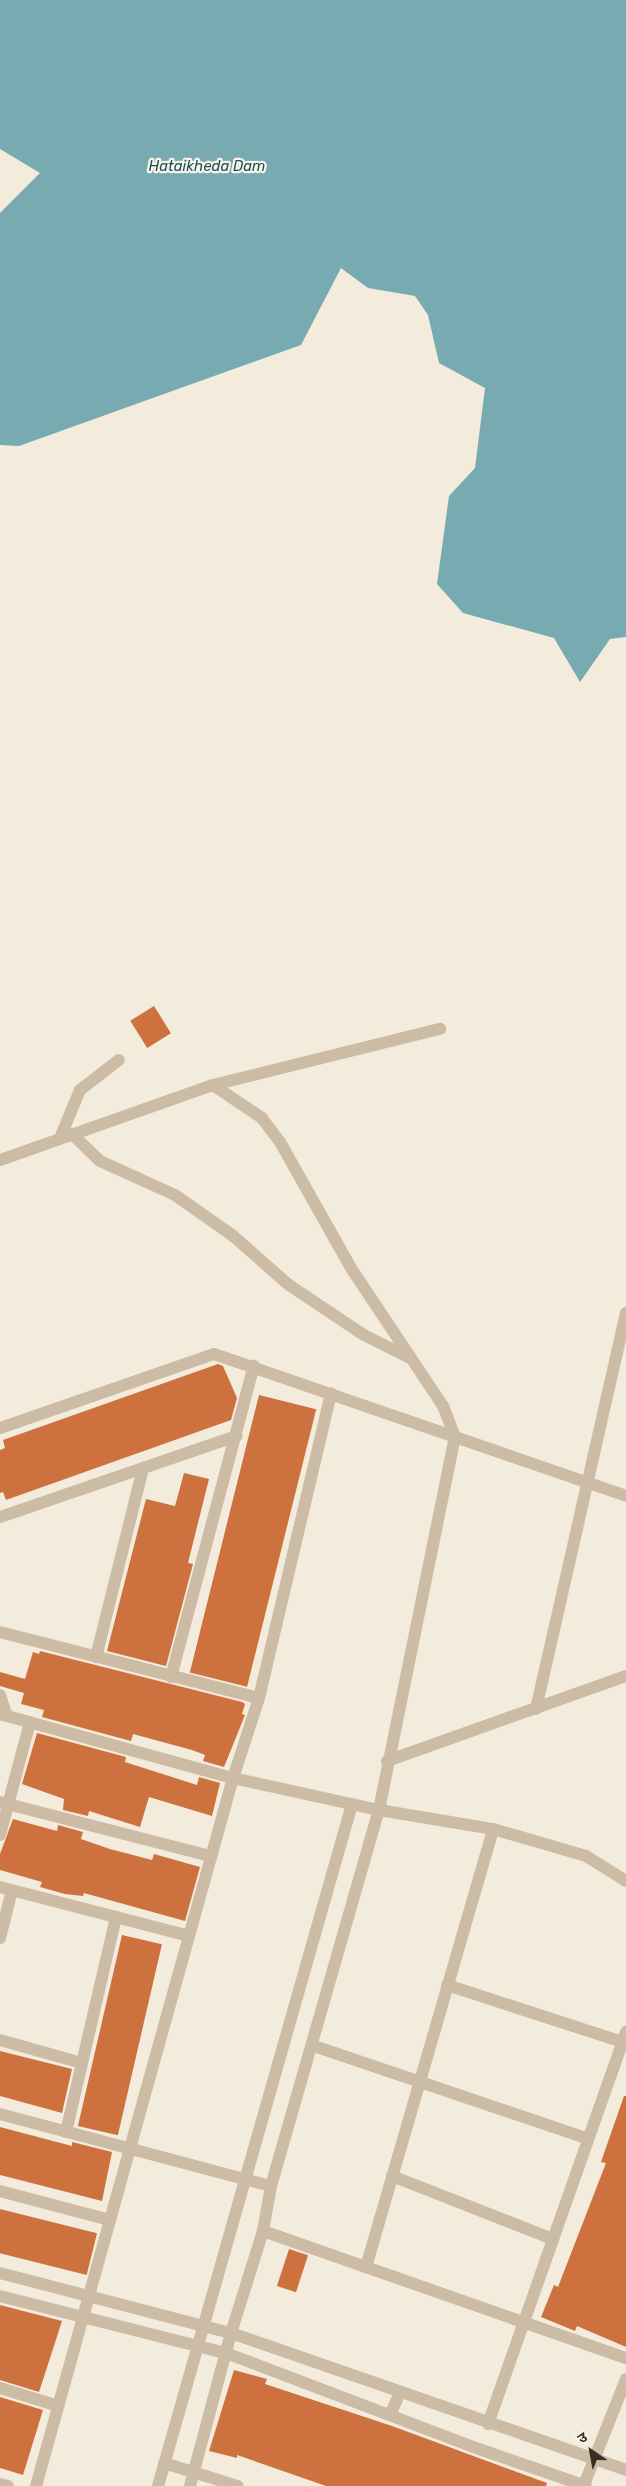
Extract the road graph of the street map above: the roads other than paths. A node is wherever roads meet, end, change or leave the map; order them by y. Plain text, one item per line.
1 (440, 1029) dead end
2 (119, 1060) dead end
3 (213, 1085) junction
4 (72, 1134) junction
5 (60, 1138) junction
6 (0, 1160) edge
7 (626, 1312) edge
8 (408, 1357) junction
9 (254, 1366) junction
10 (331, 1393) junction
11 (0, 1428) edge
12 (236, 1436) junction
13 (455, 1437) junction
14 (143, 1468) junction
15 (586, 1480) junction
16 (626, 1496) edge
17 (0, 1517) edge
18 (0, 1632) edge
19 (96, 1658) junction
20 (626, 1676) edge
21 (171, 1677) junction
22 (0, 1695) edge
23 (258, 1698) junction
24 (536, 1709) junction
25 (4, 1715) edge
26 (30, 1722) junction
27 (386, 1761) junction
28 (233, 1778) junction
29 (4, 1803) edge
30 (352, 1804) junction
31 (379, 1810) junction
32 (493, 1829) junction
33 (0, 1835) edge
34 (211, 1856) junction
35 (626, 1881) edge
36 (6, 1889) edge
37 (116, 1917) junction
38 (189, 1936) junction
39 (0, 1938) edge
40 (448, 1985) junction
41 (624, 2037) edge
42 (0, 2040) edge
43 (314, 2046) junction
44 (82, 2063) junction
45 (420, 2080) junction
46 (0, 2114) edge
47 (66, 2132) junction
48 (588, 2139) junction
49 (130, 2148) junction
50 (392, 2176) junction
51 (246, 2179) junction
52 (271, 2186) junction
53 (0, 2191) edge
54 (110, 2220) junction
55 (263, 2231) junction
56 (553, 2238) junction
57 (366, 2267) junction
58 (0, 2273) edge
59 (90, 2294) junction
60 (0, 2296) edge
61 (84, 2316) junction
62 (523, 2323) junction
63 (202, 2325) junction
64 (231, 2332) junction
65 (196, 2345) junction
66 (226, 2353) junction
67 (626, 2358) edge
68 (626, 2379) edge
69 (0, 2388) edge
70 (400, 2393) junction
71 (58, 2406) junction
72 (390, 2416) junction
73 (488, 2424) junction
74 (594, 2460) junction
75 (164, 2463) junction
76 (626, 2470) edge
77 (195, 2471) junction
78 (0, 2484) edge
79 (8, 2486) edge
80 (36, 2486) edge
81 (158, 2486) edge
82 (190, 2486) edge
83 (238, 2486) edge
84 (585, 2486) edge

1 - 3 street
2 - 5 street
3 - 4 street
3 - 8 street
4 - 5 street
4 - 8 street
5 - 6 street
7 - 15 street
8 - 13 street
9 - 10 street
9 - 11 street
9 - 12 street
10 - 13 street
10 - 23 street
12 - 14 street
12 - 21 street
13 - 15 street
13 - 27 street
14 - 17 street
14 - 19 street
15 - 16 street
15 - 24 street
18 - 19 street
19 - 21 street
20 - 24 street
21 - 23 street
22 - 25 street
23 - 28 street
24 - 27 street
25 - 26 street
26 - 28 street
26 - 29 street
27 - 31 street
28 - 30 street
28 - 34 street
29 - 33 street
29 - 34 street
30 - 31 street
30 - 51 street
31 - 32 street
31 - 43 street
32 - 35 street
32 - 40 street
34 - 38 street
36 - 37 street
36 - 39 street
37 - 38 street
37 - 44 street
38 - 49 street
40 - 41 street
40 - 45 street
41 - 48 street
42 - 44 street
43 - 45 street
43 - 52 street
44 - 47 street
45 - 48 street
45 - 50 street
46 - 47 street
47 - 49 street
48 - 56 street
49 - 51 street
49 - 54 street
50 - 56 street
50 - 57 street
51 - 52 street
51 - 63 street
52 - 55 street
53 - 54 street
54 - 59 street
55 - 57 street
55 - 64 street
56 - 62 street
57 - 62 street
58 - 59 street
59 - 61 street
59 - 63 street
60 - 61 street
61 - 65 street
61 - 71 street
62 - 67 street
62 - 73 street
63 - 64 street
63 - 65 street
64 - 66 street
64 - 70 street
65 - 66 street
65 - 75 street
66 - 72 street
66 - 77 street
68 - 74 street
69 - 71 street
70 - 72 street
70 - 73 street
71 - 80 street
72 - 84 street
73 - 74 street
74 - 76 street
74 - 84 street
75 - 77 street
75 - 81 street
77 - 82 street
77 - 83 street
78 - 79 street

